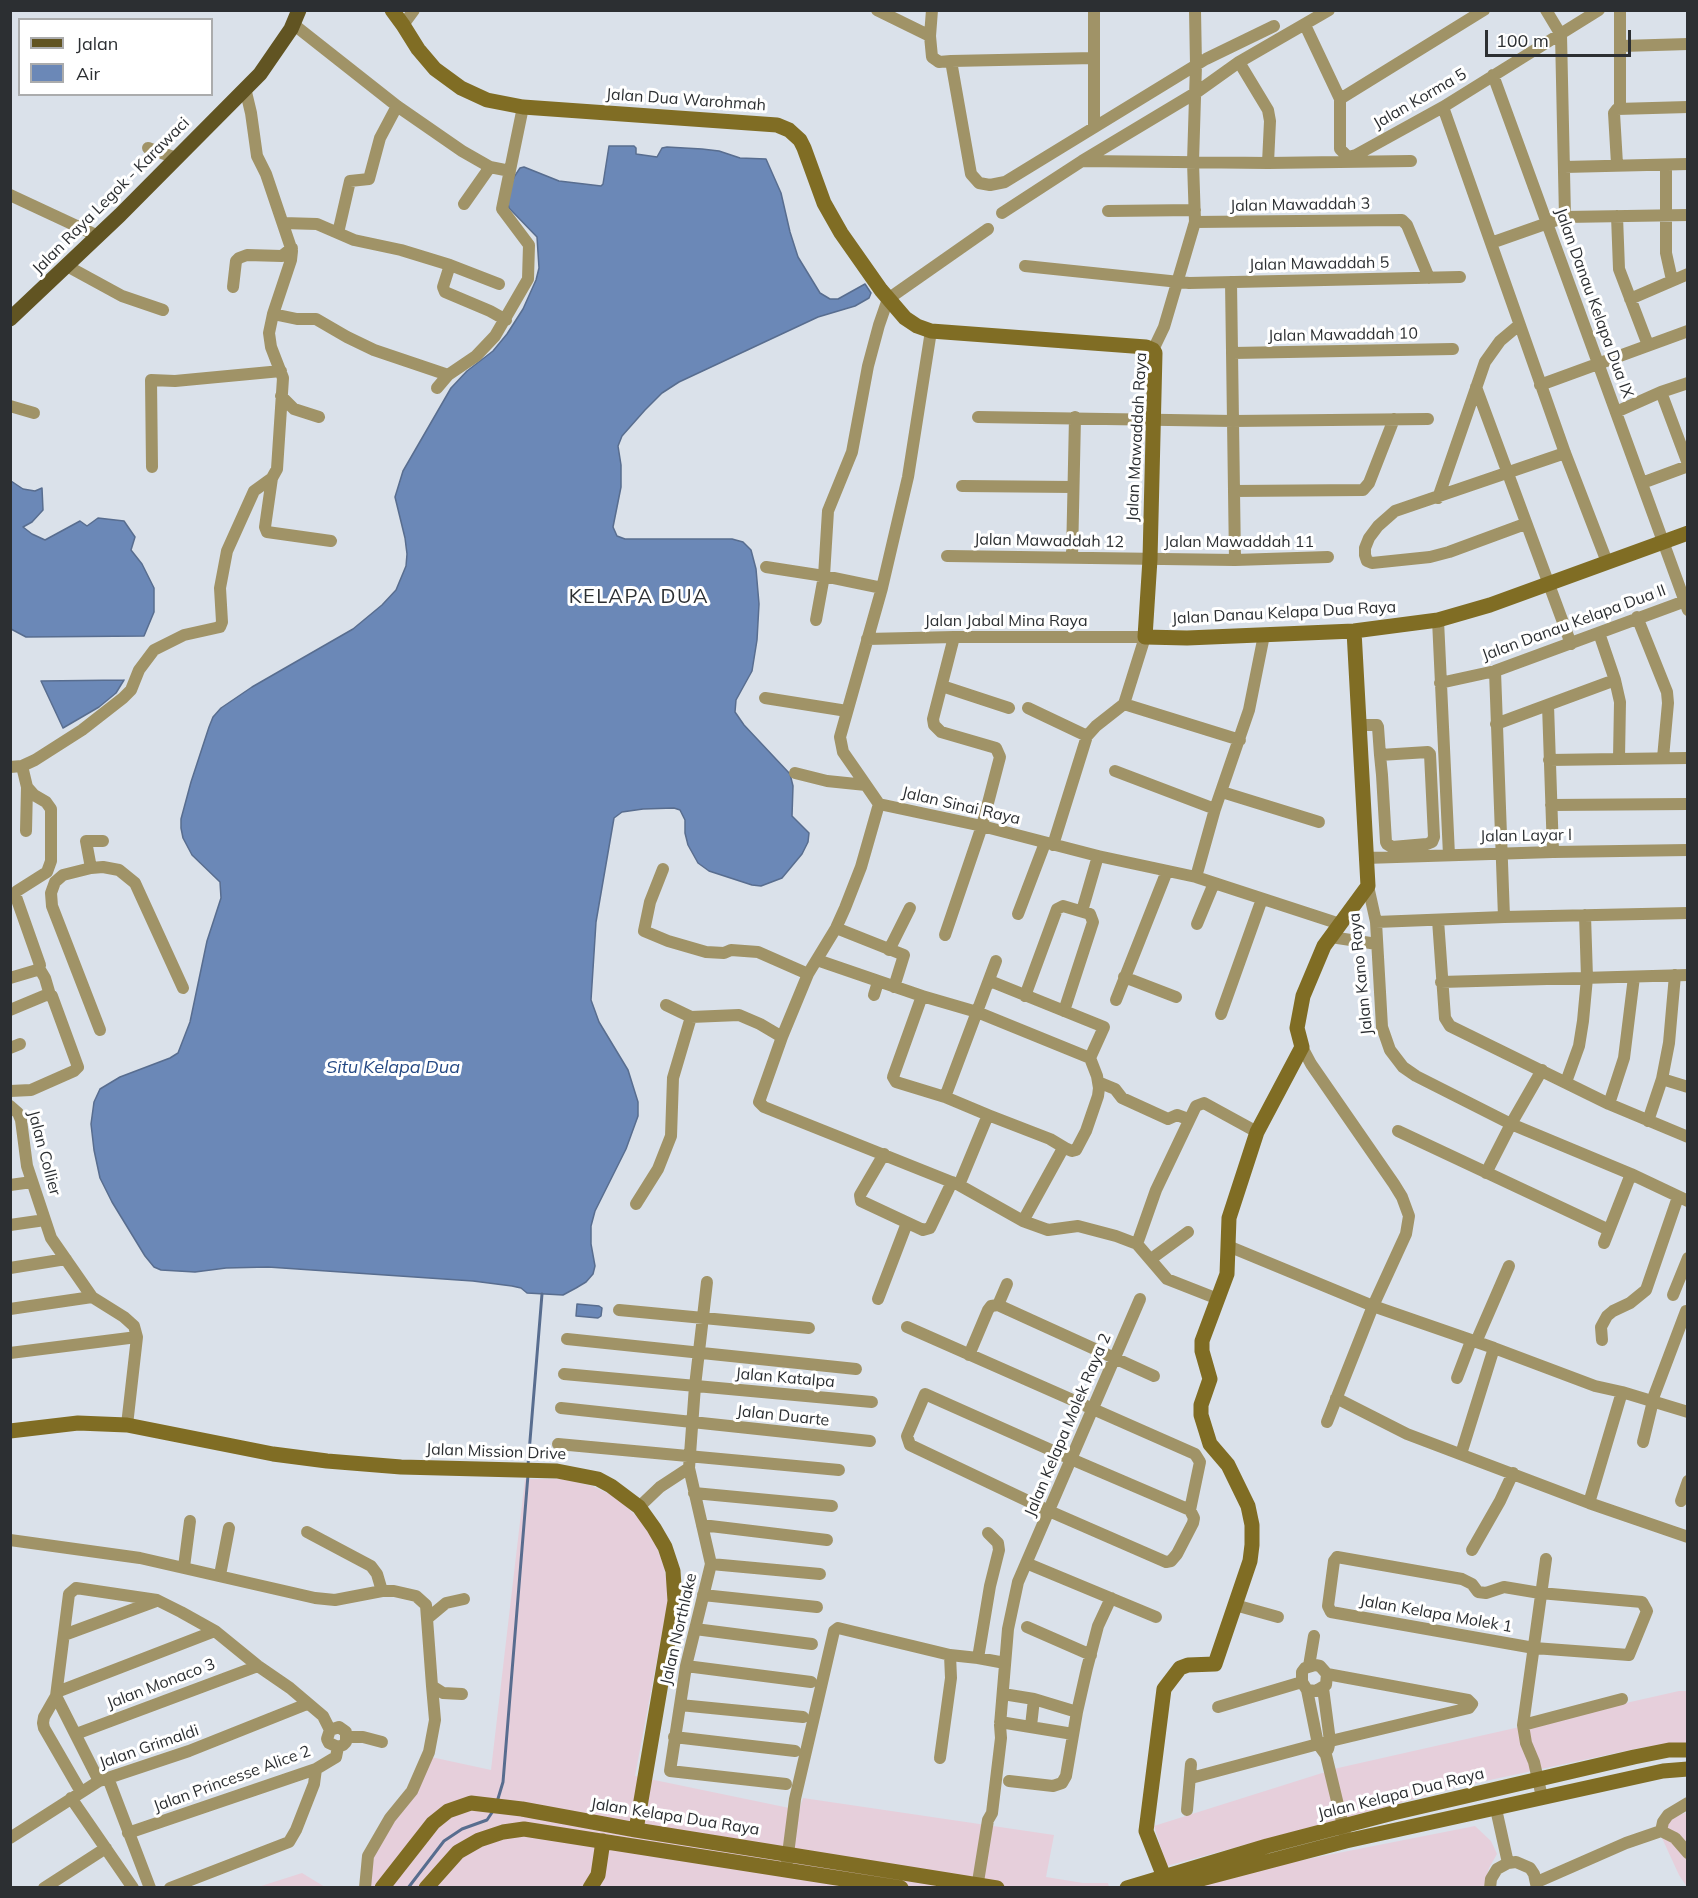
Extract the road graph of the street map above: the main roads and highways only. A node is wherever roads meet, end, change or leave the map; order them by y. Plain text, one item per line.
1 (296, 17) edge
2 (10, 319) edge

1 - 2 main road, Jalan Raya Legok - Karawaci

